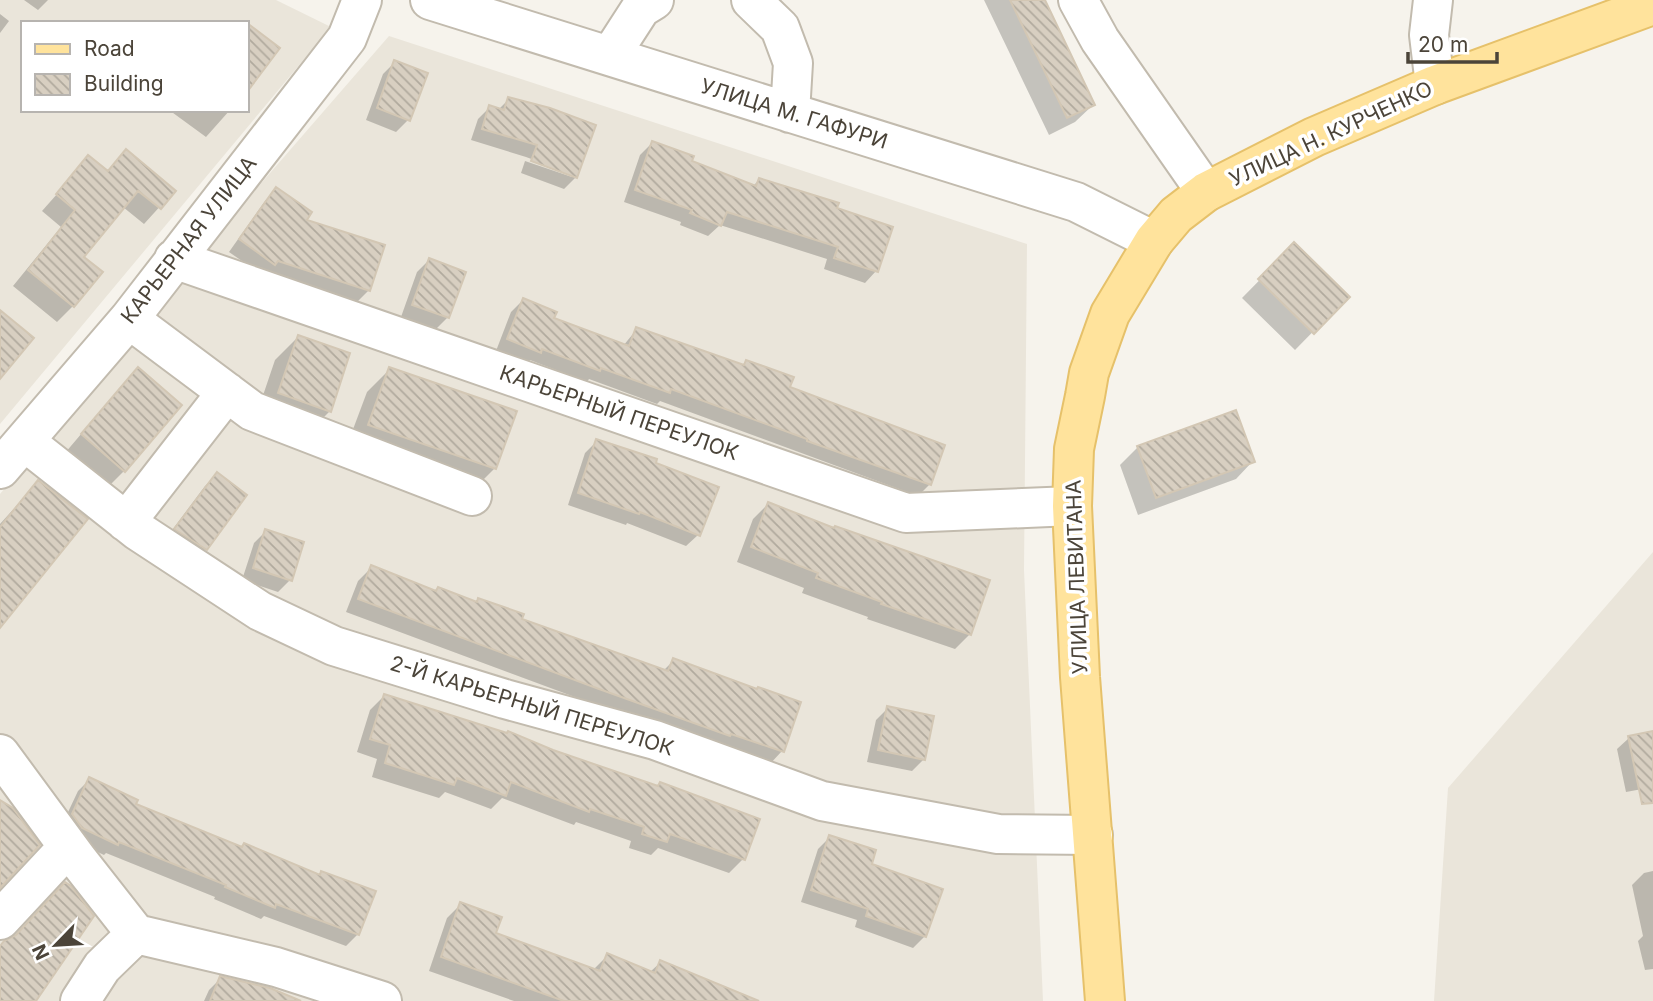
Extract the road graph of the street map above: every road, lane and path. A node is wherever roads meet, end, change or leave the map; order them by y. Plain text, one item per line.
1 (362, 0) edge
2 (430, 0) edge
3 (654, 0) edge
4 (751, 0) edge
5 (1078, 0) edge
6 (1433, 0) edge
7 (1653, 5) edge
8 (610, 56) junction
9 (1435, 85) junction
10 (790, 113) junction
11 (1206, 192) junction
12 (1154, 241) junction
13 (174, 259) junction
14 (129, 318) junction
15 (227, 392) junction
16 (24, 441) junction
17 (0, 469) edge
18 (472, 496) dead end
19 (1072, 506) junction
20 (126, 522) junction
21 (5, 773) edge
22 (1093, 835) junction
23 (68, 847) junction
24 (0, 920) edge
25 (136, 933) junction
26 (80, 1001) edge
27 (382, 1001) edge
28 (1105, 1001) edge

1 - 13 street, КАРЬЕРНАЯ УЛИЦА
2 - 8 street, УЛИЦА М. ГАФУРИ
3 - 8 street
4 - 10 street
5 - 11 street
6 - 9 street
7 - 9 main road, УЛИЦА Н. КУРЧЕНКО
8 - 10 street, УЛИЦА М. ГАФУРИ
9 - 11 main road, УЛИЦА Н. КУРЧЕНКО
10 - 12 street, УЛИЦА М. ГАФУРИ
11 - 12 main road, УЛИЦА ЛЕВИТАНА
12 - 19 main road, УЛИЦА ЛЕВИТАНА
13 - 14 street, КАРЬЕРНАЯ УЛИЦА
13 - 19 street, КАРЬЕРНЫЙ ПЕРЕУЛОК
14 - 15 street
14 - 16 street, КАРЬЕРНАЯ УЛИЦА
15 - 18 street
15 - 20 street
16 - 17 street, КАРЬЕРНАЯ УЛИЦА
16 - 20 street, 2-Й КАРЬЕРНЫЙ ПЕРЕУЛОК
19 - 22 main road, УЛИЦА ЛЕВИТАНА
20 - 22 street, 2-Й КАРЬЕРНЫЙ ПЕРЕУЛОК
21 - 23 street
22 - 28 main road, УЛИЦА ЛЕВИТАНА
23 - 24 street
23 - 25 street
25 - 26 street
25 - 27 street

